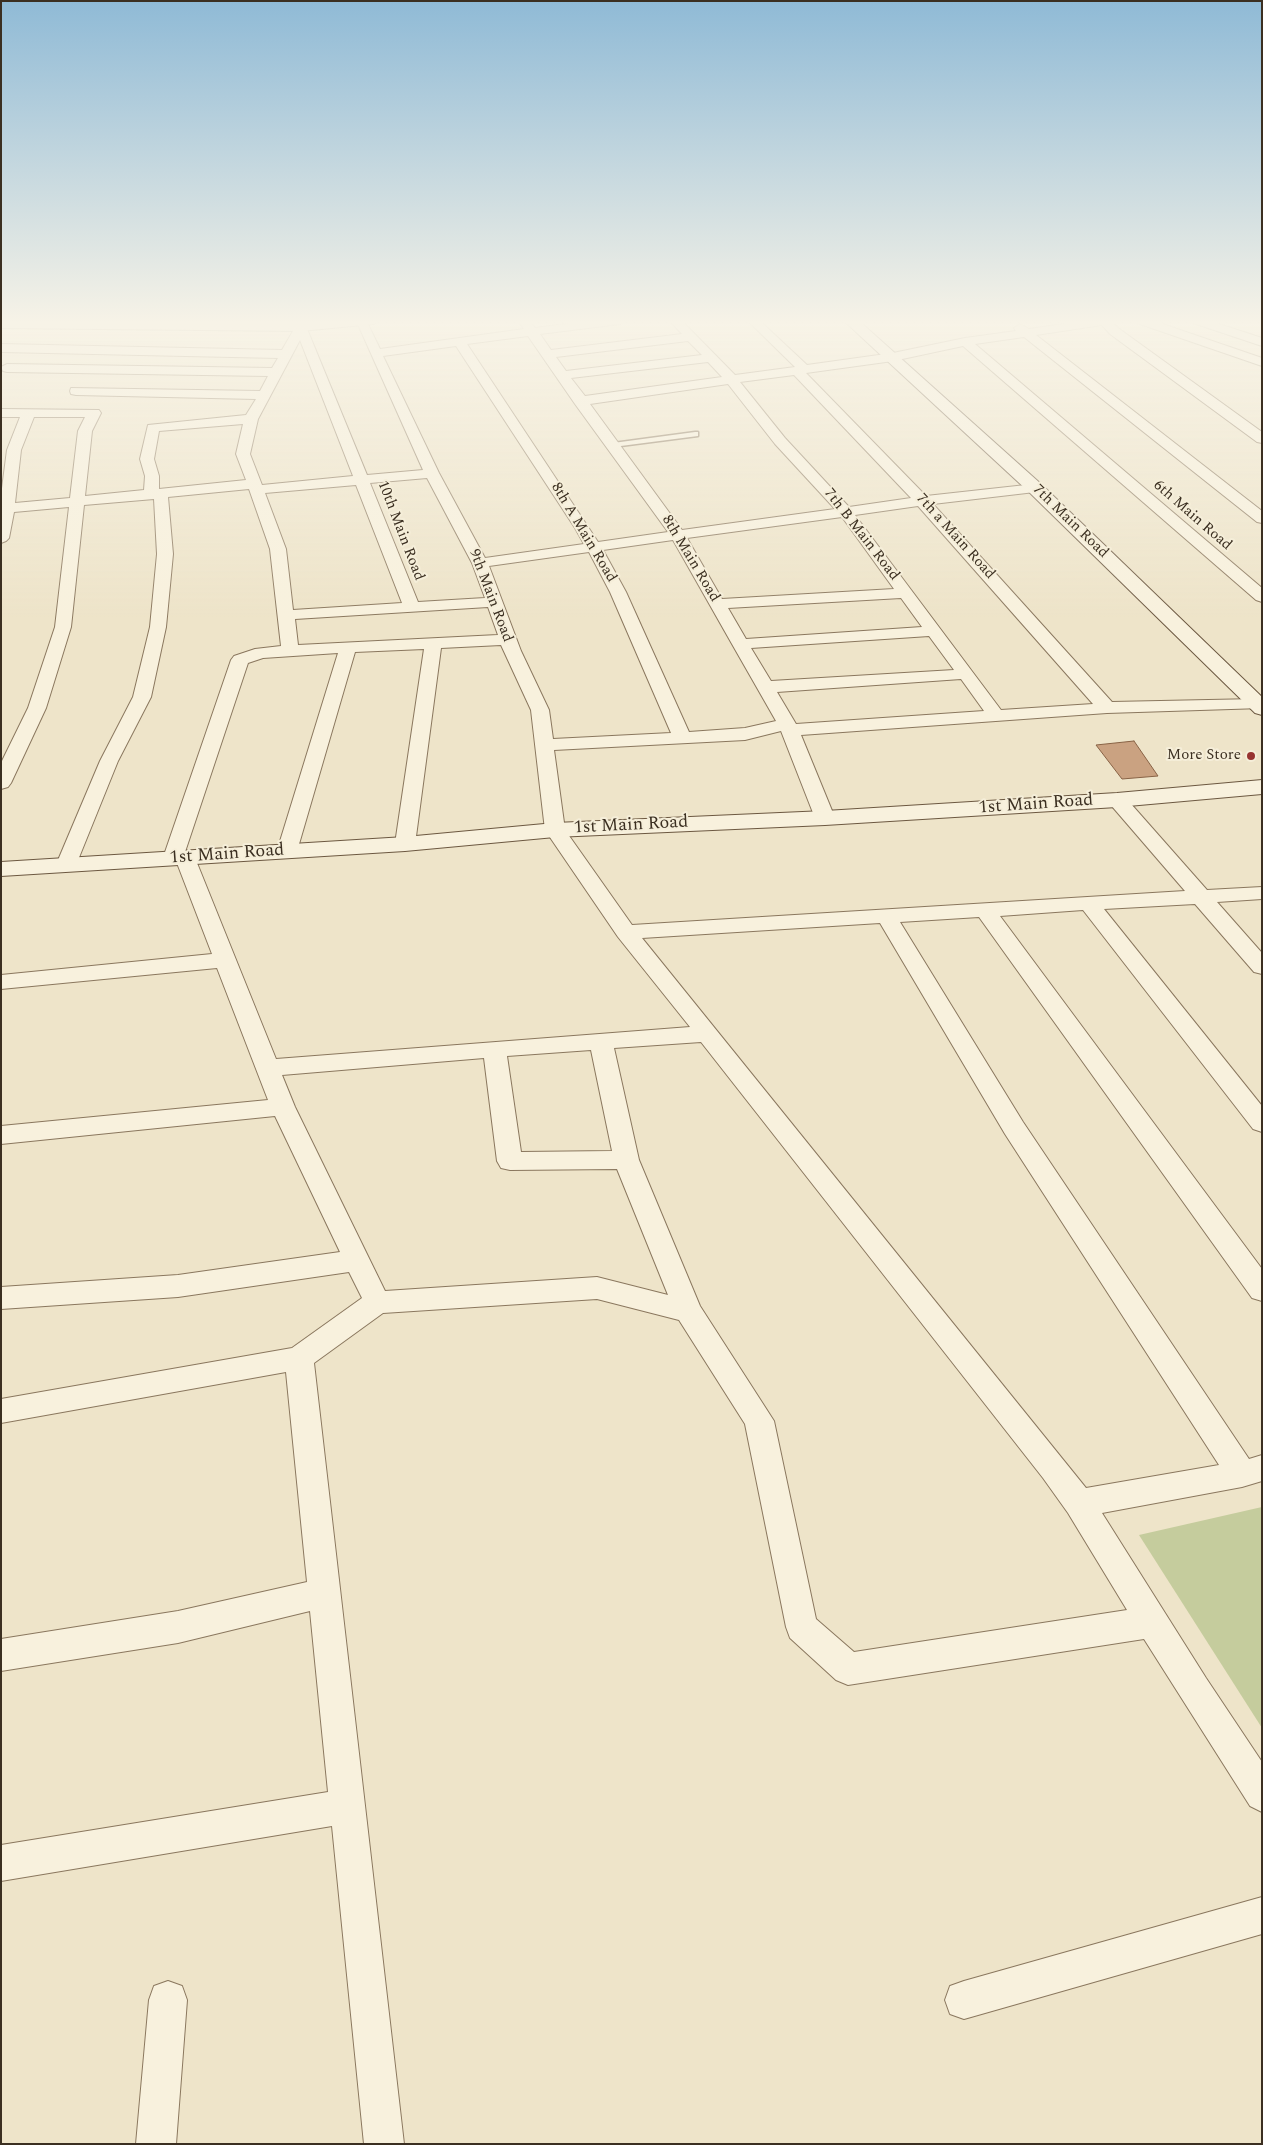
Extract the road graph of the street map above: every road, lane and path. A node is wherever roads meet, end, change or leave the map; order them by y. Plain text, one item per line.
1 (27, 420) edge
2 (90, 420) edge
3 (239, 420) edge
4 (251, 420) edge
5 (338, 420) edge
6 (407, 420) edge
7 (511, 420) edge
8 (594, 420) edge
9 (764, 420) edge
10 (847, 420) edge
11 (962, 420) edge
12 (1056, 420) edge
13 (1137, 420) edge
14 (1236, 420) edge
15 (695, 434) dead end
16 (1262, 439) edge
17 (612, 445) junction
18 (432, 473) junction
19 (362, 480) junction
20 (254, 487) junction
21 (1036, 488) junction
22 (156, 494) junction
23 (922, 501) junction
24 (77, 502) junction
25 (4, 509) edge
26 (845, 511) junction
27 (1262, 520) edge
28 (677, 534) junction
29 (1, 538) edge
30 (593, 546) junction
31 (480, 563) junction
32 (906, 593) junction
33 (1262, 597) edge
34 (494, 602) junction
35 (717, 604) junction
36 (412, 608) junction
37 (286, 615) junction
38 (933, 631) junction
39 (508, 640) junction
40 (433, 644) junction
41 (740, 644) junction
42 (348, 648) junction
43 (290, 650) junction
44 (965, 674) junction
45 (765, 687) junction
46 (1259, 707) edge
47 (1107, 708) junction
48 (996, 715) junction
49 (788, 727) junction
50 (682, 737) junction
51 (544, 745) junction
52 (1, 783) edge
53 (1262, 787) edge
54 (1117, 800) junction
55 (825, 818) junction
56 (555, 830) junction
57 (405, 844) junction
58 (287, 851) junction
59 (179, 858) junction
60 (66, 865) junction
61 (1, 869) edge
62 (1262, 894) edge
63 (1200, 897) junction
64 (1089, 904) junction
65 (986, 910) junction
66 (886, 916) junction
67 (626, 932) junction
68 (225, 960) junction
69 (1262, 966) edge
70 (1, 982) edge
71 (708, 1034) junction
72 (601, 1043) junction
73 (494, 1049) junction
74 (267, 1068) junction
75 (283, 1107) junction
76 (1262, 1123) edge
77 (1, 1135) edge
78 (626, 1160) junction
79 (356, 1260) junction
80 (1262, 1290) edge
81 (1, 1298) edge
82 (377, 1302) junction
83 (688, 1311) junction
84 (300, 1358) junction
85 (1, 1411) edge
86 (1252, 1471) edge
87 (1079, 1503) junction
88 (325, 1593) junction
89 (1152, 1622) junction
90 (1, 1655) edge
91 (1262, 1794) edge
92 (348, 1806) junction
93 (1, 1863) edge
94 (1262, 1915) edge
95 (168, 2000) dead end
96 (964, 2000) dead end
97 (156, 2144) edge
98 (384, 2144) edge

1 - 25 street
2 - 24 street
3 - 22 street
4 - 20 street
5 - 19 street, 10th Main Road
6 - 18 street, 9th Main Road
7 - 30 street, 8th A Main Road
8 - 17 street, 8th Main Road
9 - 26 street, 7th B Main Road
10 - 23 street, 7th a Main Road
11 - 21 street, 7th Main Road
12 - 33 street, 6th Main Road
13 - 27 street
14 - 16 street
15 - 17 lane
17 - 28 street, 8th Main Road
18 - 19 street
18 - 31 street, 9th Main Road
19 - 20 street
19 - 36 street, 10th Main Road
20 - 22 street
20 - 37 street
21 - 23 street
21 - 46 street, 7th Main Road
22 - 24 street
22 - 60 street
23 - 26 street
23 - 47 street, 7th a Main Road
24 - 25 street
24 - 52 street
25 - 29 street
26 - 28 street
26 - 32 street, 7th B Main Road
28 - 30 street
28 - 35 street, 8th Main Road
30 - 31 street
30 - 50 street, 8th A Main Road
31 - 34 street, 9th Main Road
32 - 35 street
32 - 38 street, 7th B Main Road
34 - 36 street
34 - 39 street, 9th Main Road
35 - 41 street, 8th Main Road
36 - 37 street
37 - 43 street
38 - 41 street
38 - 44 street, 7th B Main Road
39 - 40 street
39 - 51 street, 9th Main Road
40 - 42 street
40 - 57 street
41 - 45 street, 8th Main Road
42 - 43 street
42 - 58 street
43 - 59 street
44 - 45 street
44 - 48 street, 7th B Main Road
45 - 49 street, 8th Main Road
46 - 47 street
47 - 48 street
48 - 49 street
49 - 50 street
49 - 55 street, 8th Main Road
50 - 51 street
51 - 56 street, 9th Main Road
53 - 54 street, 1st Main Road
54 - 55 street, 1st Main Road
54 - 63 street
55 - 56 street, 1st Main Road
56 - 57 street, 1st Main Road
56 - 67 street
57 - 58 street, 1st Main Road
58 - 59 street, 1st Main Road
59 - 60 street, 1st Main Road
59 - 68 street
60 - 61 street, 1st Main Road
62 - 63 street
63 - 64 street
63 - 69 street
64 - 65 street
64 - 76 street
65 - 66 street
65 - 80 street
66 - 67 street
66 - 86 street
67 - 71 street
68 - 70 street
68 - 74 street
71 - 72 street
71 - 87 street
72 - 73 street
72 - 78 street
73 - 74 street
73 - 78 street
74 - 75 street
75 - 77 street
75 - 79 street
78 - 83 street
79 - 81 street
79 - 82 street
82 - 83 street
82 - 84 street
83 - 89 street
84 - 85 street
84 - 88 street
86 - 87 street
87 - 89 street
88 - 90 street
88 - 92 street
89 - 91 street
92 - 93 street
92 - 98 street
94 - 96 street
95 - 97 street

